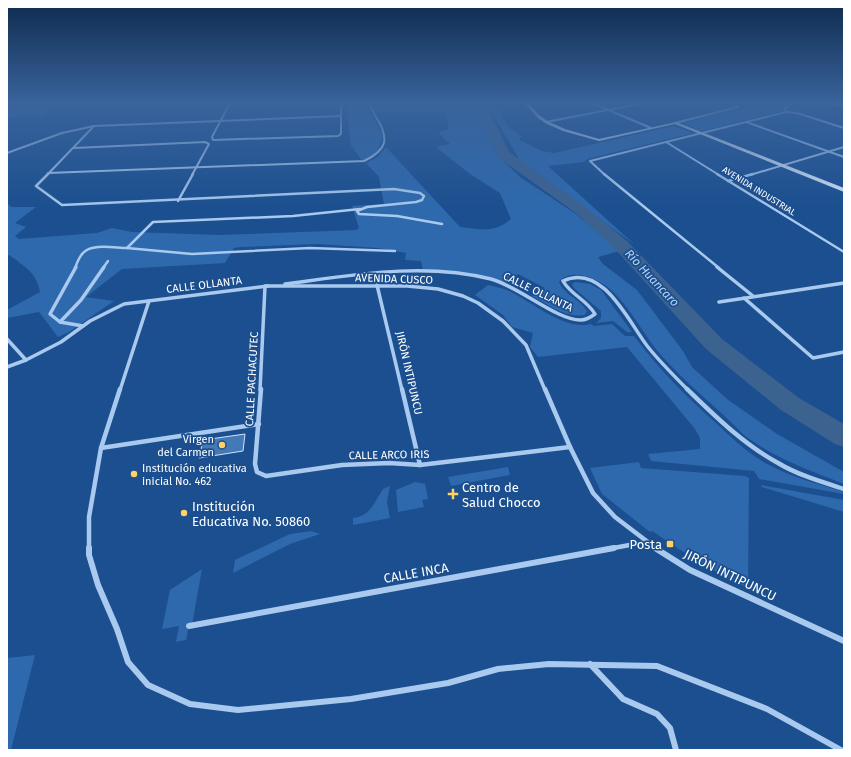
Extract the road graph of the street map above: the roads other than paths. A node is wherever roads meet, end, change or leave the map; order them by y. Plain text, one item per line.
1 (47, 138) edge
2 (83, 138) edge
3 (213, 138) edge
4 (282, 138) edge
5 (385, 138) edge
6 (593, 138) edge
7 (606, 138) edge
8 (679, 138) edge
9 (713, 138) edge
10 (792, 138) edge
11 (666, 142) junction
12 (844, 147) edge
13 (74, 148) junction
14 (829, 152) junction
15 (7, 153) edge
16 (844, 157) edge
17 (782, 165) junction
18 (194, 167) junction
19 (48, 172) junction
20 (728, 181) junction
21 (844, 190) edge
22 (178, 200) junction
23 (360, 209) junction
24 (442, 224) dead end
25 (127, 248) junction
26 (843, 250) edge
27 (395, 251) dead end
28 (108, 261) dead end
29 (844, 283) edge
30 (378, 285) junction
31 (266, 286) junction
32 (753, 296) junction
33 (744, 298) junction
34 (149, 301) junction
35 (718, 302) dead end
36 (60, 322) junction
37 (83, 326) junction
38 (511, 327) joint
39 (7, 339) edge
40 (844, 352) edge
41 (26, 360) junction
42 (7, 367) edge
43 (259, 424) junction
44 (101, 448) junction
45 (570, 448) junction
46 (420, 465) junction
47 (258, 472) joint
48 (844, 489) edge
49 (646, 542) junction
50 (189, 626) dead end
51 (844, 641) edge
52 (590, 664) junction
53 (676, 750) edge
54 (841, 750) edge

1 - 15 street
2 - 13 street
3 - 4 street
5 - 18 street
6 - 7 street
8 - 11 street
9 - 17 street
10 - 14 street
11 - 20 street, AVENIDA INDUSTRIAL
11 - 32 street
12 - 14 street
13 - 18 street
13 - 19 street
14 - 16 street
14 - 17 street
17 - 20 street
17 - 21 street
18 - 19 street
18 - 22 street
19 - 22 street
20 - 26 street, AVENIDA INDUSTRIAL
22 - 23 street
23 - 24 street
23 - 25 street
25 - 27 street
25 - 36 street
28 - 36 street
29 - 32 street
30 - 31 street, AVENIDA CUSCO
30 - 38 street, AVENIDA CUSCO
30 - 46 street, JIRÓN INTIPUNCU
31 - 34 street, CALLE OLLANTA
31 - 43 street, CALLE PACHACUTEC
31 - 48 street, CALLE OLLANTA
32 - 33 street
33 - 35 street
33 - 40 street
34 - 37 street, CALLE OLLANTA
34 - 44 street
36 - 37 street
37 - 41 street, CALLE OLLANTA
38 - 45 street, JIRÓN INTIPUNCU
39 - 41 street
41 - 42 street, CALLE OLLANTA
43 - 44 street
43 - 47 street, CALLE PACHACUTEC
44 - 52 street
45 - 46 street, CALLE ARCO IRIS
45 - 49 street, JIRÓN INTIPUNCU
46 - 47 street, CALLE ARCO IRIS
49 - 50 street, CALLE INCA
49 - 51 street, JIRÓN INTIPUNCU
52 - 53 street
52 - 54 street

